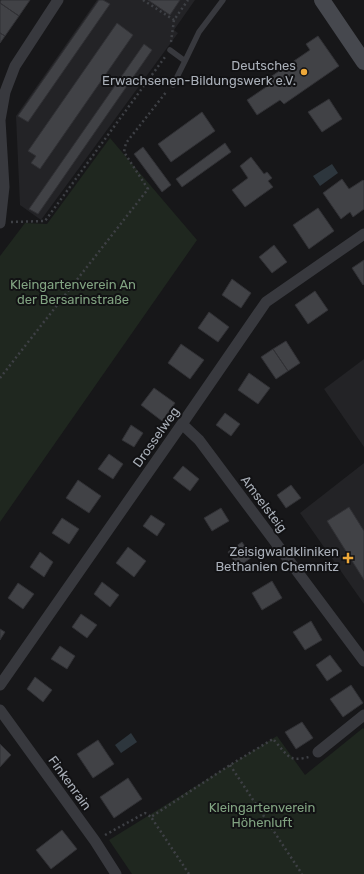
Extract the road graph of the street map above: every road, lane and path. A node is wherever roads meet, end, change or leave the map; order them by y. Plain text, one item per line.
1 (58, 0) edge
2 (143, 0) edge
3 (188, 0) edge
4 (223, 0) edge
5 (322, 0) edge
6 (174, 20) junction
7 (170, 50) junction
8 (185, 61) junction
9 (364, 62) edge
10 (173, 85) joint
11 (0, 222) edge
12 (364, 234) edge
13 (0, 378) edge
14 (182, 424) junction
15 (364, 661) edge
16 (0, 685) edge
17 (0, 710) edge
18 (364, 715) edge
19 (318, 752) joint
20 (230, 764) junction
21 (152, 817) junction
22 (95, 841) junction
23 (116, 874) edge
24 (189, 874) edge
25 (302, 874) edge

1 - 11 street
2 - 6 path
3 - 6 path
4 - 8 lane
5 - 9 street
6 - 7 path
7 - 8 lane
7 - 11 path
8 - 10 lane
10 - 13 path
12 - 14 street, Drosselweg
14 - 15 street, Amselsteig
14 - 16 street, Drosselweg
17 - 22 street, Finkenrain
18 - 19 street
19 - 20 path
20 - 21 path
20 - 25 path
21 - 22 path
21 - 24 path
22 - 23 street, Finkenrain

